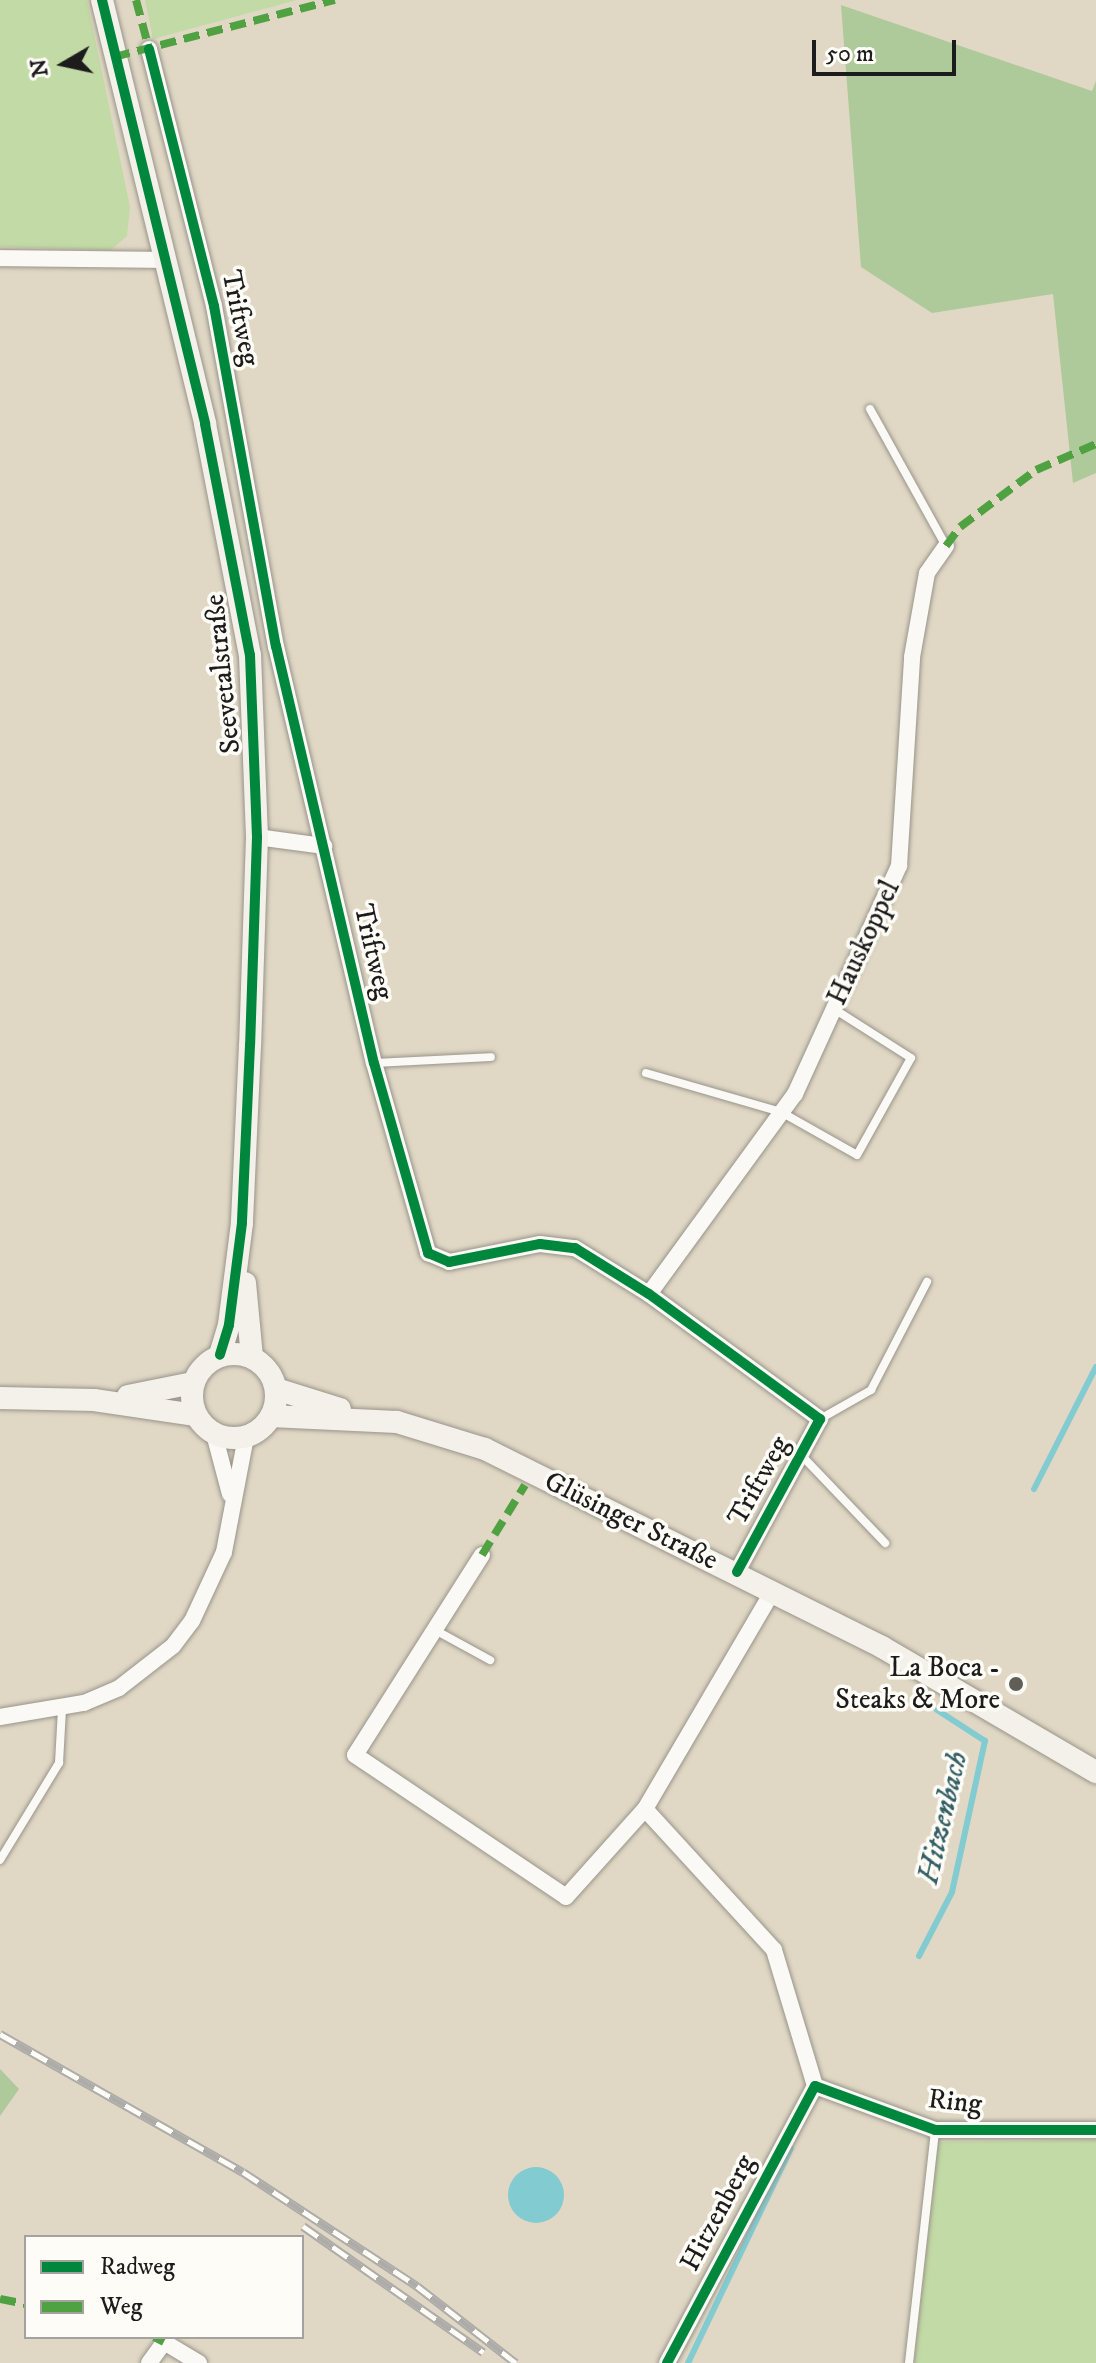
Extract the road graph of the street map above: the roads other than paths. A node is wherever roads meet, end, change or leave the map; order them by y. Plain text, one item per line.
1 (102, 0) edge
2 (149, 49) dead end
3 (0, 258) edge
4 (163, 260) junction
5 (870, 409) dead end
6 (946, 546) joint
7 (257, 837) junction
8 (324, 846) junction
9 (834, 1009) junction
10 (491, 1057) dead end
11 (374, 1063) junction
12 (646, 1073) dead end
13 (781, 1112) junction
14 (242, 1223) junction
15 (927, 1282) dead end
16 (649, 1294) junction
17 (220, 1355) junction
18 (252, 1357) junction
19 (193, 1383) junction
20 (276, 1389) junction
21 (0, 1398) edge
22 (94, 1400) junction
23 (196, 1415) junction
24 (271, 1416) junction
25 (364, 1417) junction
26 (820, 1419) junction
27 (214, 1434) junction
28 (246, 1437) junction
29 (801, 1455) junction
30 (233, 1507) junction
31 (885, 1543) dead end
32 (482, 1555) dead end
33 (737, 1572) junction
34 (773, 1591) junction
35 (434, 1629) junction
36 (490, 1660) dead end
37 (62, 1710) junction
38 (0, 1717) edge
39 (1096, 1772) edge
40 (645, 1809) junction
41 (0, 1860) edge
42 (815, 2086) junction
43 (935, 2130) junction
44 (1096, 2130) edge
45 (149, 2363) edge
46 (199, 2363) edge
47 (667, 2363) edge
48 (909, 2363) edge

1 - 4 main road, Seevetalstraße
2 - 8 street, Triftweg
3 - 4 street
4 - 7 main road, Seevetalstraße
5 - 6 lane
6 - 9 street, Hauskoppel
7 - 8 street
7 - 14 main road, Seevetalstraße
8 - 11 street, Triftweg
9 - 13 street, Hauskoppel
9 - 13 lane
10 - 11 lane
11 - 16 street, Triftweg
12 - 13 lane
13 - 16 street, Hauskoppel
14 - 17 main road, Seevetalstraße
14 - 18 main road, Seevetalstraße
15 - 26 lane
16 - 26 street, Triftweg
17 - 18 main road
17 - 19 main road
18 - 20 main road
19 - 22 main road
19 - 23 main road
20 - 24 main road
20 - 25 main road, Glüsinger Straße
21 - 22 main road
22 - 23 main road
23 - 27 main road
24 - 25 main road, Glüsinger Straße
24 - 28 main road
25 - 33 main road, Glüsinger Straße
26 - 29 street, Triftweg
27 - 28 main road
27 - 30 street
28 - 30 street
29 - 31 lane
29 - 33 street, Triftweg
30 - 37 street
32 - 35 street
33 - 34 main road, Glüsinger Straße
34 - 39 main road, Glüsinger Straße
34 - 40 street
35 - 36 lane
35 - 40 street
37 - 38 street
37 - 41 lane
40 - 42 street
42 - 43 street, Ring
42 - 47 street, Hitzenberg
43 - 44 street, Ring
43 - 48 lane
45 - 46 street

